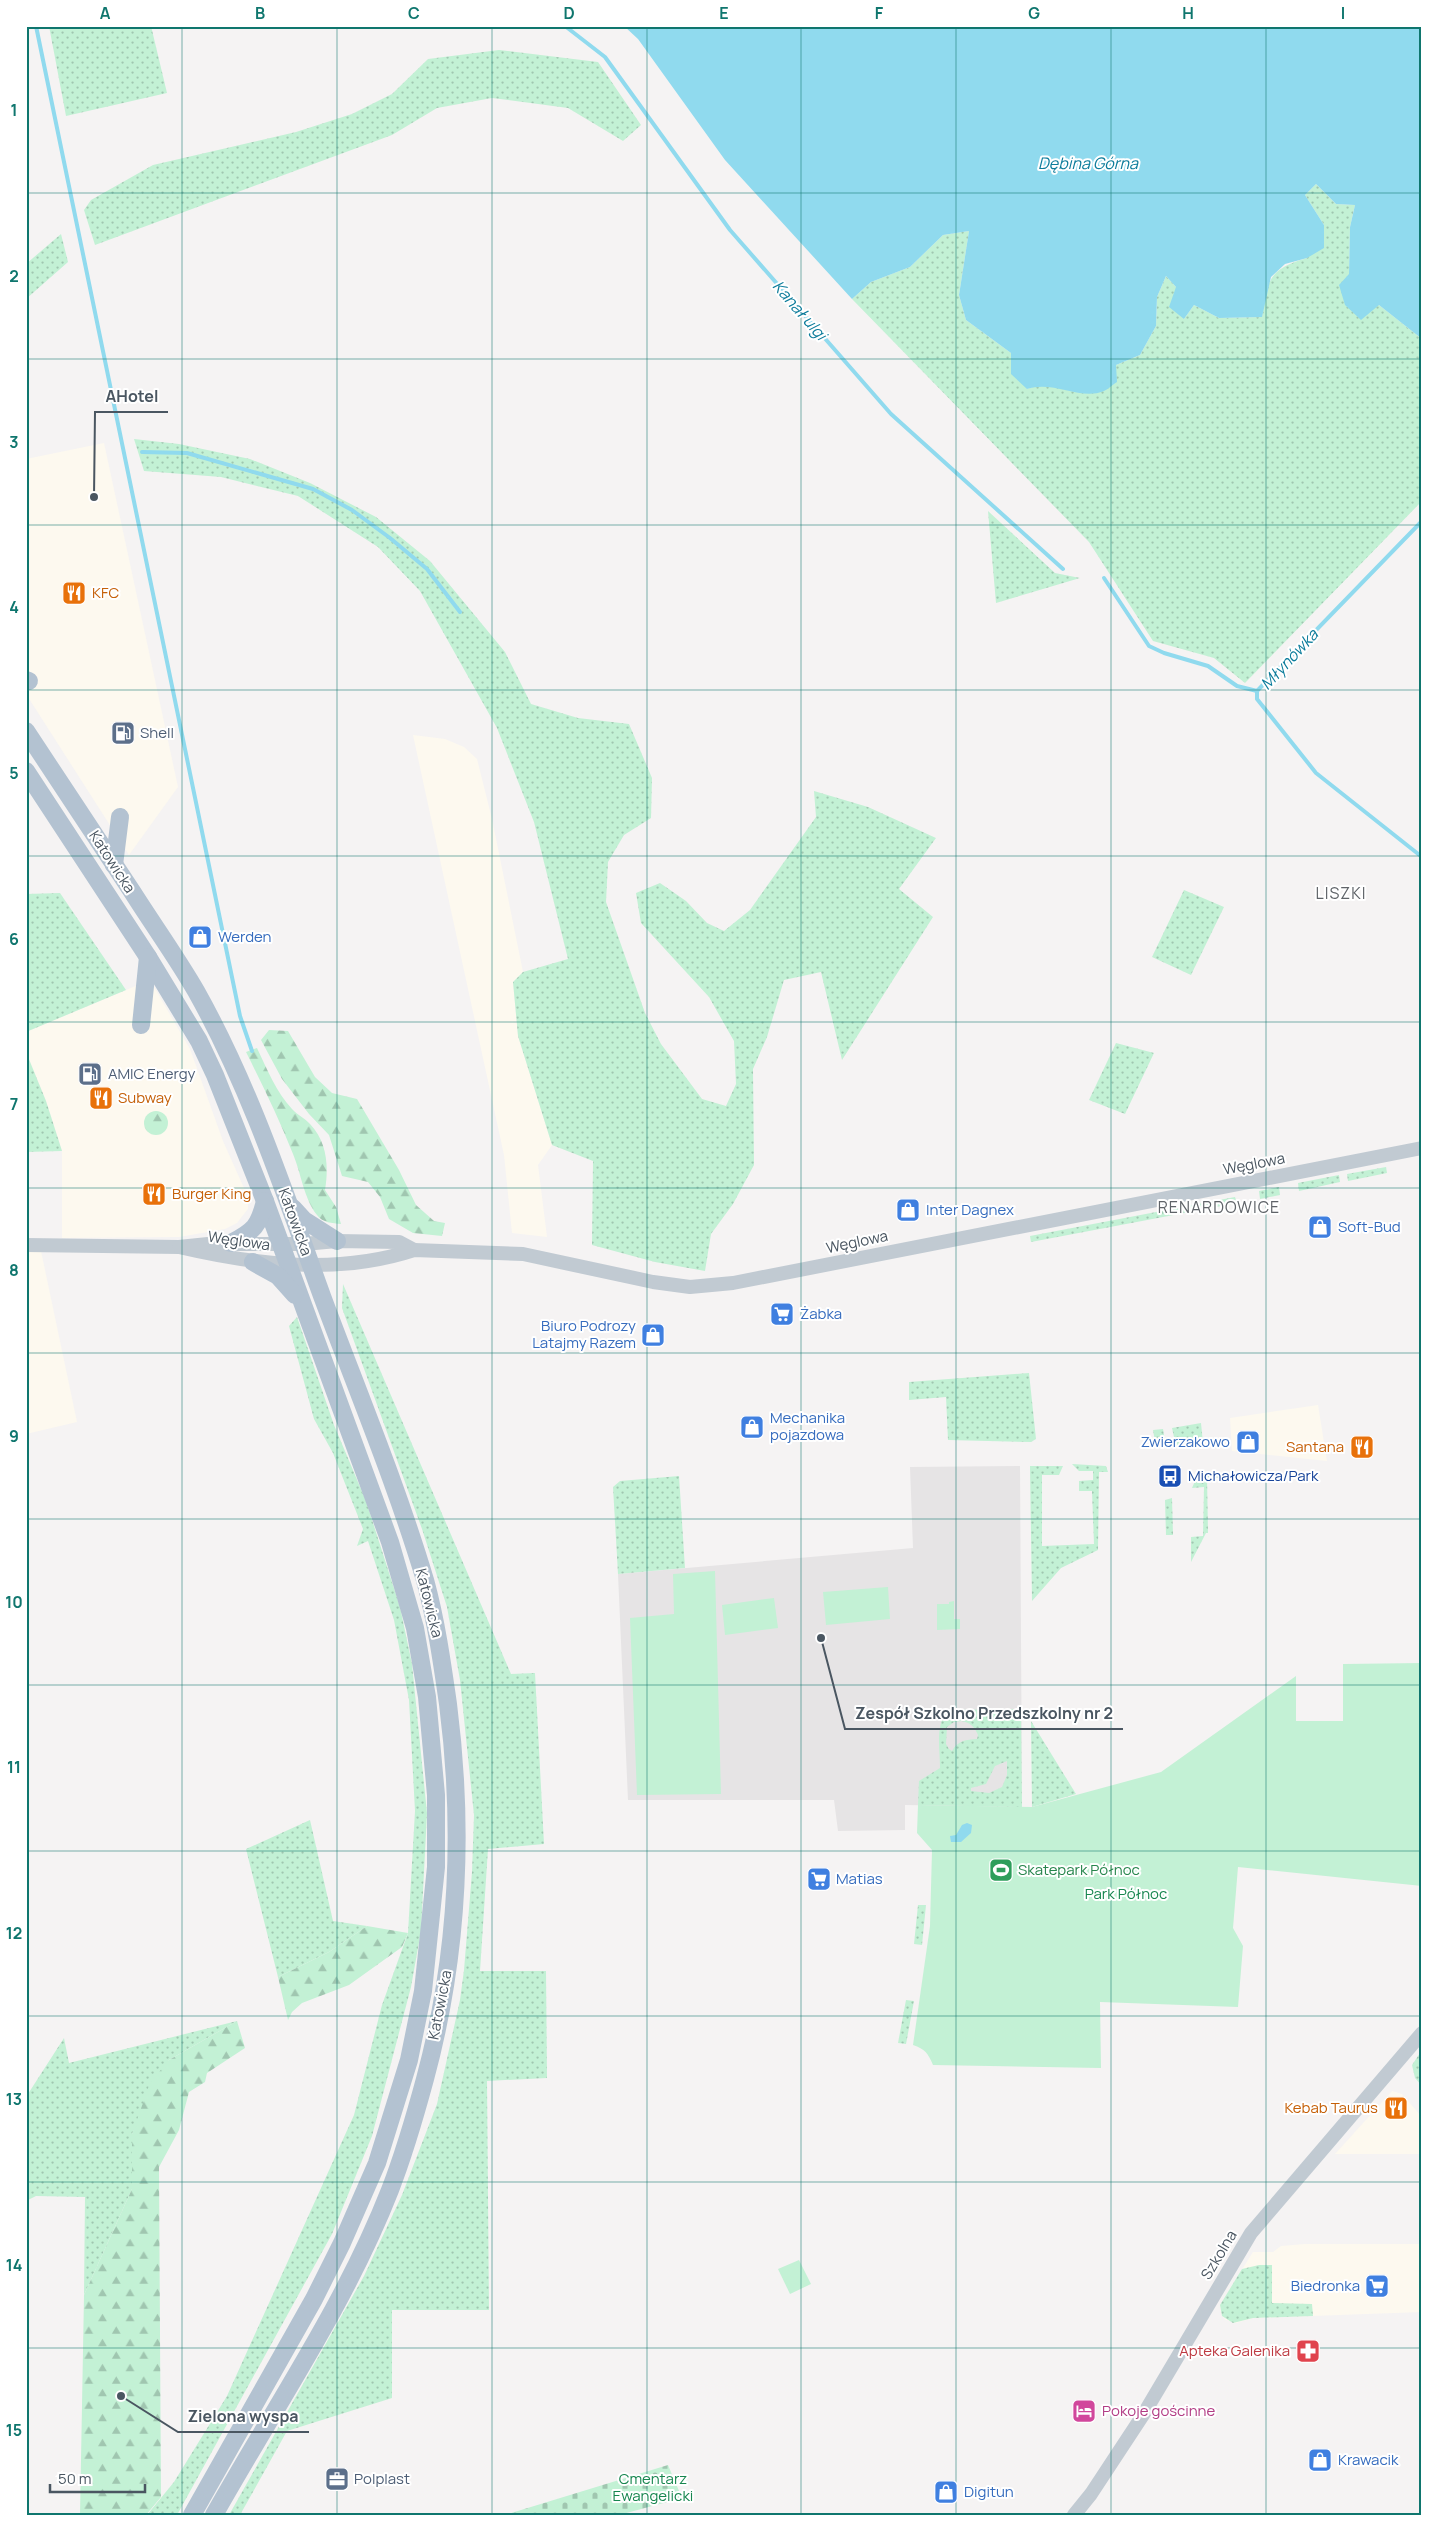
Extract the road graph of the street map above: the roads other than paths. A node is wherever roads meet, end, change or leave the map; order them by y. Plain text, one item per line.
1 (26, 731) edge
2 (26, 771) edge
3 (120, 816) dead end
4 (114, 865) junction
5 (148, 957) junction
6 (141, 1025) dead end
7 (1422, 1148) edge
8 (265, 1201) junction
9 (289, 1204) junction
10 (337, 1241) junction
11 (232, 1243) junction
12 (280, 1244) junction
13 (304, 1244) junction
14 (26, 1245) edge
15 (179, 1247) junction
16 (414, 1250) junction
17 (253, 1262) junction
18 (288, 1264) junction
19 (311, 1264) junction
20 (303, 1306) junction
21 (1422, 2033) edge
22 (192, 2515) edge
23 (214, 2515) edge
24 (1074, 2515) edge

1 - 4 main road, Katowicka
2 - 5 main road, Katowicka
3 - 4 main road
4 - 9 main road, Katowicka
5 - 6 main road
5 - 8 main road, Katowicka
7 - 16 street, Węglowa
8 - 11 main road
8 - 12 main road, Katowicka
9 - 10 main road
9 - 13 main road, Katowicka
10 - 13 street, Węglowa
10 - 16 street, Węglowa
11 - 12 street, Węglowa
11 - 15 street, Węglowa
12 - 13 street, Węglowa
12 - 18 main road, Katowicka
13 - 19 main road, Katowicka
14 - 15 street, Węglowa
15 - 17 street, Węglowa
16 - 19 street, Węglowa
17 - 18 street, Węglowa
17 - 20 main road
18 - 19 street, Węglowa
18 - 20 main road, Katowicka
19 - 23 main road, Katowicka
20 - 22 main road, Katowicka
21 - 24 street, Szkolna

